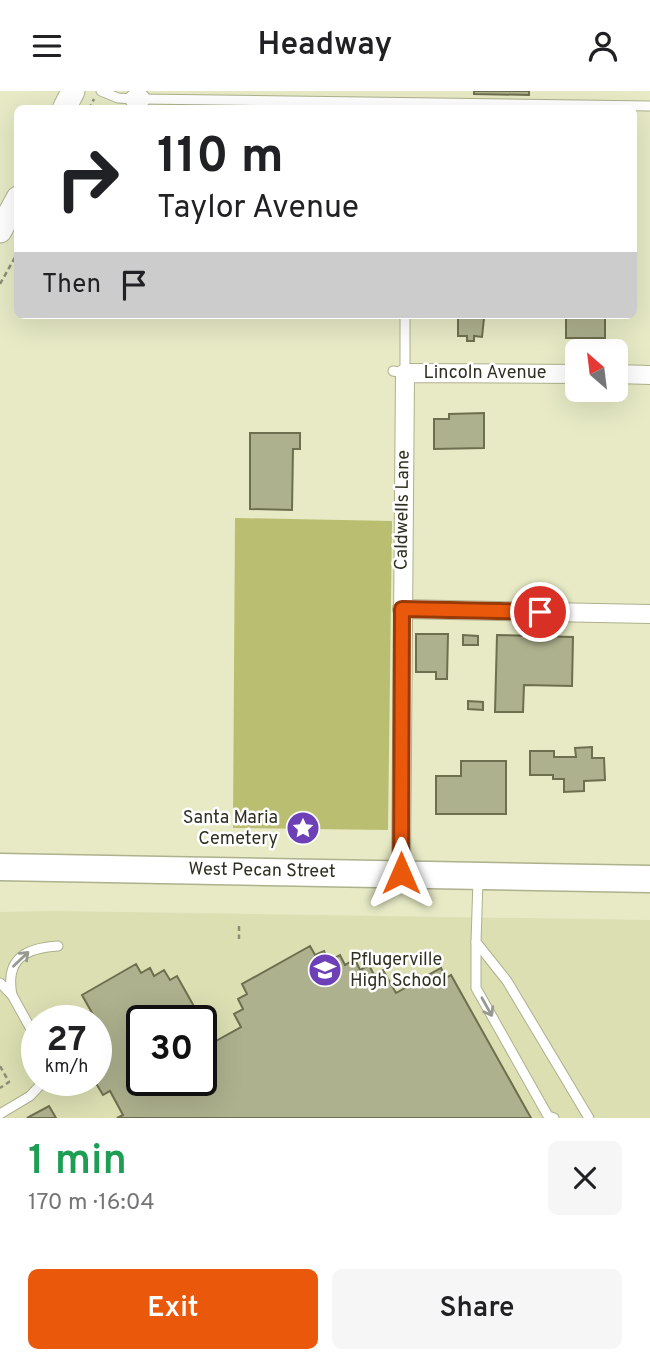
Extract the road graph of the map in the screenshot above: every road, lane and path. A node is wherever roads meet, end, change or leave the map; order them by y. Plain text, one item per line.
1 (101, 91) edge
2 (264, 96) edge
3 (611, 105) edge
4 (14, 205) edge
5 (0, 231) edge
6 (14, 259) edge
7 (0, 284) edge
8 (405, 319) edge
9 (399, 372) junction
10 (565, 374) edge
11 (628, 375) edge
12 (650, 375) edge
13 (402, 609) junction
14 (650, 614) edge
15 (0, 867) edge
16 (401, 873) junction
17 (478, 875) junction
18 (650, 879) edge
19 (239, 926) dead end
20 (239, 939) dead end
21 (476, 942) junction
22 (58, 946) dead end
23 (0, 983) edge
24 (12, 995) junction
25 (21, 1011) edge
26 (0, 1066) edge
27 (0, 1087) edge
28 (30, 1096) edge
29 (0, 1114) edge
30 (554, 1118) edge
31 (589, 1118) edge

1 - 2 lane
2 - 3 lane
4 - 5 street
6 - 7 path
8 - 9 lane, Caldwells Lane
9 - 10 street, Lincoln Avenue
9 - 13 street, Caldwells Lane
11 - 12 street
13 - 14 street
13 - 16 street, Caldwells Lane
15 - 16 main road, West Pecan Street
16 - 17 main road, West Pecan Street
17 - 18 main road, West Pecan Street
17 - 21 lane
19 - 20 path
21 -> 30 lane
21 - 31 lane
24 -> 22 lane
23 - 24 lane
24 - 25 lane
26 - 27 path
28 - 29 lane

